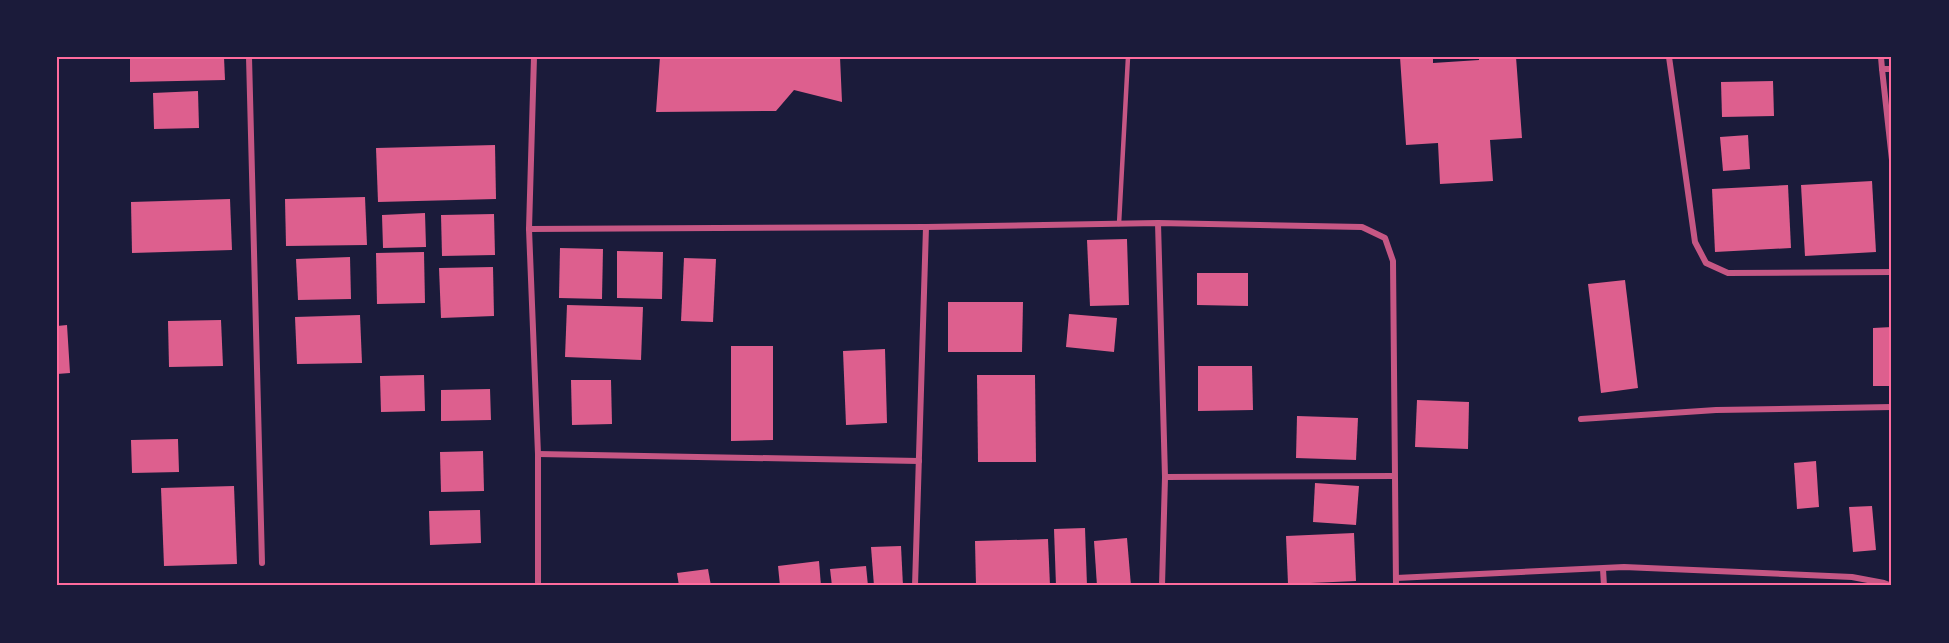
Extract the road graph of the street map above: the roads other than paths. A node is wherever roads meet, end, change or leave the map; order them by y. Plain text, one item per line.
1 (249, 57) edge
2 (534, 57) edge
3 (1128, 57) edge
4 (1669, 57) edge
5 (1881, 57) edge
6 (1882, 69) junction
7 (1892, 69) edge
8 (1892, 160) edge
9 (1158, 223) junction
10 (1119, 224) junction
11 (926, 227) junction
12 (530, 229) junction
13 (1892, 272) edge
14 (1892, 407) edge
15 (1581, 419) dead end
16 (538, 454) junction
17 (919, 461) junction
18 (1394, 476) junction
19 (1165, 477) junction
20 (262, 563) dead end
21 (1603, 569) junction
22 (1396, 578) junction
23 (538, 586) edge
24 (915, 586) edge
25 (1162, 586) edge
26 (1396, 586) edge
27 (1604, 586) edge
28 (1892, 586) edge

1 - 20 street
2 - 12 street
3 - 10 lane
4 - 13 street
5 - 6 street
6 - 7 street
6 - 8 street
9 - 10 street
9 - 18 street
9 - 19 street
10 - 11 street
11 - 12 street
11 - 17 street
12 - 16 street
14 - 15 street
16 - 17 street
16 - 23 street
17 - 24 street
18 - 19 street
18 - 22 street
19 - 25 street
21 - 22 street
21 - 27 street
21 - 28 street
22 - 26 street

